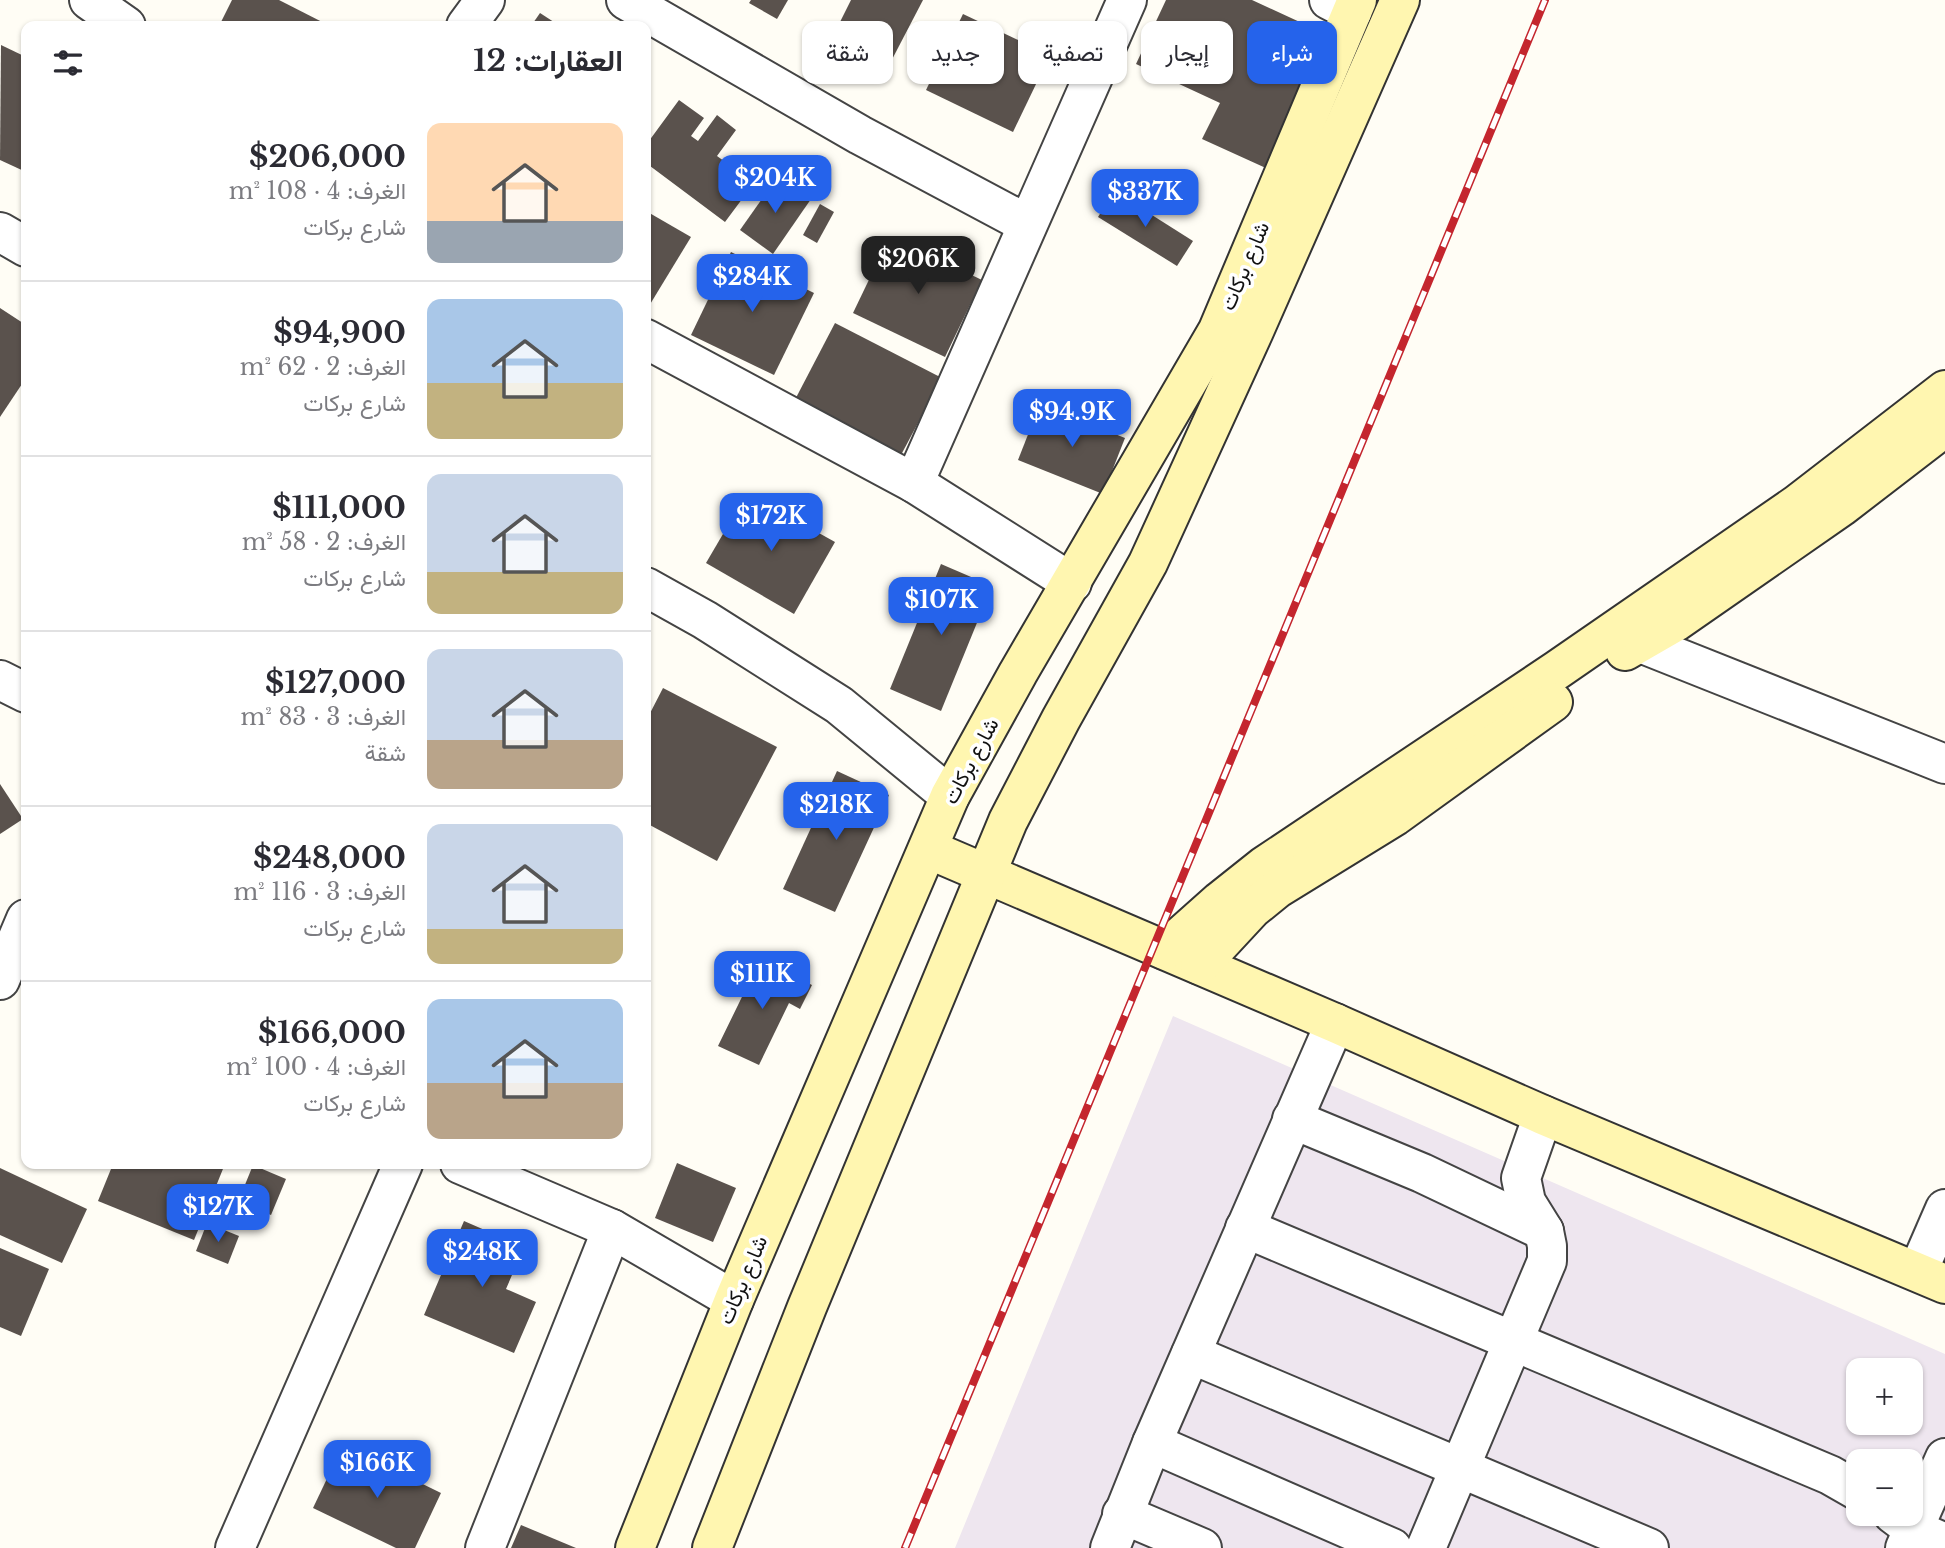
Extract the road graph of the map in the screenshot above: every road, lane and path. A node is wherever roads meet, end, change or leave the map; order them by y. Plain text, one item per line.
1 (89, 0) edge
2 (485, 0) edge
3 (626, 0) edge
4 (1127, 0) edge
5 (1400, 0) edge
6 (1346, 4) edge
7 (119, 21) edge
8 (470, 21) edge
9 (1027, 224) junction
10 (0, 232) edge
11 (21, 244) edge
12 (651, 342) edge
13 (1945, 390) edge
14 (1945, 427) edge
15 (914, 483) junction
16 (1072, 583) junction
17 (651, 590) edge
18 (1638, 642) junction
19 (0, 680) edge
20 (21, 690) edge
21 (1945, 764) edge
22 (950, 796) junction
23 (928, 849) junction
24 (987, 874) junction
25 (21, 937) edge
26 (1165, 950) junction
27 (1200, 965) junction
28 (9, 981) edge
29 (1335, 1023) junction
30 (1543, 1115) junction
31 (1292, 1119) junction
32 (401, 1169) edge
33 (472, 1169) edge
34 (1945, 1209) edge
35 (612, 1228) junction
36 (1245, 1228) junction
37 (1544, 1231) junction
38 (1931, 1278) edge
39 (734, 1300) junction
40 (1513, 1343) junction
41 (1191, 1354) junction
42 (1152, 1443) junction
43 (1945, 1458) edge
44 (1460, 1468) junction
45 (1846, 1484) edge
46 (1116, 1531) edge
47 (1914, 1534) edge
48 (235, 1548) edge
49 (485, 1548) edge
50 (635, 1548) edge
51 (712, 1548) edge
52 (1202, 1548) edge
53 (1392, 1548) edge
54 (1426, 1548) edge
55 (1649, 1548) edge

1 - 7 street
2 - 8 street
3 - 9 street
4 - 9 street
5 - 24 main road, شارع بركات
6 - 16 main road, شارع بركات
9 - 15 street
10 - 11 street
12 - 15 street
13 - 26 main road
14 - 18 main road
15 - 16 street
16 - 22 main road, شارع بركات
17 - 22 street
18 - 21 street
18 - 27 main road
19 - 20 street
22 - 23 main road, شارع بركات
23 - 24 main road
23 - 39 main road, شارع بركات
24 - 26 main road
24 - 51 main road, شارع بركات
25 - 28 street
26 - 27 main road
27 - 29 main road
29 - 30 main road
29 - 31 street
30 - 37 street
30 - 38 main road
31 - 36 street
31 - 37 street
32 - 48 street
33 - 35 street
34 - 38 street
35 - 39 street
35 - 49 street
36 - 40 street
36 - 41 street
37 - 40 street
39 - 50 main road, شارع بركات
40 - 44 street
40 - 45 street
41 - 42 street
41 - 44 street
42 - 46 street
42 - 53 street
43 - 47 street
44 - 54 street
44 - 55 street
46 - 52 street

